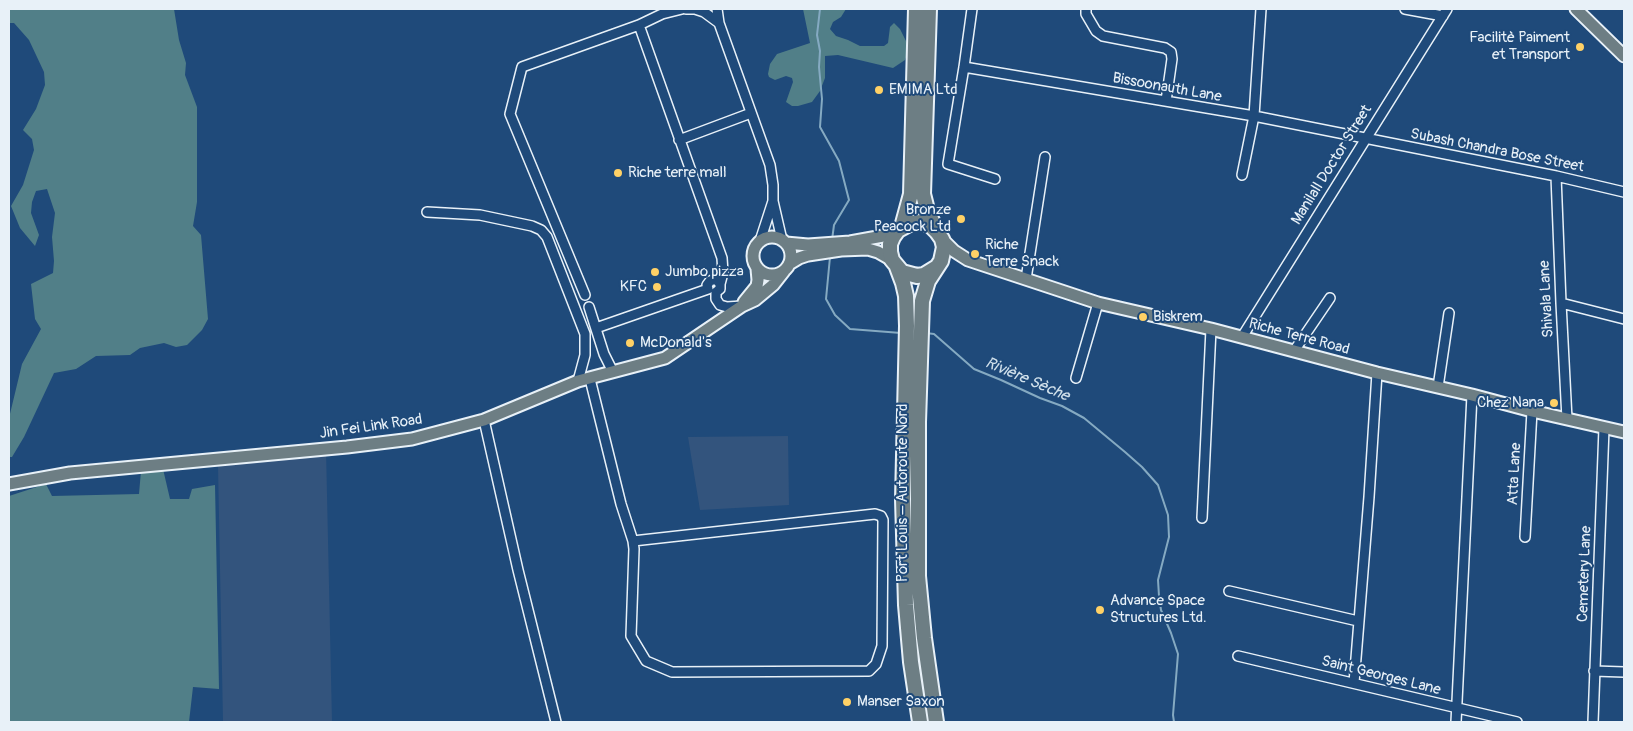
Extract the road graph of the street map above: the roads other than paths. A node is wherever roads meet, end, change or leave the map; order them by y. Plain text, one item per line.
1 (684, 9) edge
2 (696, 9) edge
3 (717, 9) edge
4 (916, 9) edge
5 (929, 9) edge
6 (972, 9) edge
7 (1086, 9) edge
8 (1261, 9) edge
9 (1405, 9) edge
10 (1576, 9) edge
11 (664, 11) edge
12 (1445, 12) edge
13 (719, 22) junction
14 (639, 25) junction
15 (1624, 56) edge
16 (964, 67) junction
17 (1166, 101) junction
18 (751, 113) junction
19 (1254, 116) junction
20 (1365, 139) junction
21 (679, 140) junction
22 (1045, 157) dead end
23 (1242, 175) dead end
24 (1556, 176) junction
25 (995, 179) dead end
26 (1624, 192) edge
27 (773, 201) junction
28 (427, 212) dead end
29 (900, 228) junction
30 (939, 235) junction
31 (760, 241) junction
32 (784, 241) junction
33 (968, 260) junction
34 (894, 264) junction
35 (939, 264) junction
36 (786, 268) junction
37 (757, 269) junction
38 (1026, 279) junction
39 (714, 286) junction
40 (585, 295) dead end
41 (1330, 298) dead end
42 (1098, 303) junction
43 (1561, 303) junction
44 (742, 306) junction
45 (588, 307) dead end
46 (1449, 312) dead end
47 (1624, 319) edge
48 (914, 325) junction
49 (596, 328) junction
50 (1211, 329) junction
51 (1242, 337) junction
52 (914, 340) junction
53 (1294, 351) junction
54 (612, 369) junction
55 (1377, 373) junction
56 (1076, 378) dead end
57 (590, 379) junction
58 (578, 381) junction
59 (1438, 388) junction
60 (1472, 395) junction
61 (1532, 411) junction
62 (484, 420) junction
63 (1567, 420) junction
64 (1604, 428) junction
65 (1624, 432) edge
66 (9, 484) edge
67 (1202, 518) dead end
68 (1525, 537) dead end
69 (633, 541) junction
70 (1229, 591) dead end
71 (1358, 621) junction
72 (1238, 656) dead end
73 (1594, 671) junction
74 (1624, 672) edge
75 (1354, 683) junction
76 (1456, 709) junction
77 (556, 722) edge
78 (920, 722) edge
79 (936, 722) edge
80 (1456, 722) edge
81 (1517, 722) edge
82 (1592, 722) edge

1 - 2 street
1 - 11 street
2 - 13 street
3 - 13 street
4 - 29 highway
5 - 30 highway
6 - 16 street
7 - 17 street
8 - 19 street
9 - 12 street
10 - 15 main road
11 - 14 street
12 - 20 street, Manilall Doctor Street
13 - 18 street
14 - 21 street
14 - 40 street
16 - 17 street, Bissoonauth Lane
16 - 25 street
17 - 19 street, Bissoonauth Lane
18 - 21 street
18 - 27 street
19 - 20 street, Bissoonauth Lane
19 - 23 street
20 - 24 street, Subash Chandra Bose Street
20 - 51 street, Manilall Doctor Street
21 - 39 street
22 - 38 street
24 - 26 street, Subash Chandra Bose Street
24 - 43 street, Shivala Lane
27 - 31 street
27 - 32 street
28 - 58 street
29 - 30 highway
29 - 32 main road
29 - 34 highway
30 - 33 main road
30 - 35 highway
31 - 32 main road
31 - 37 main road
32 - 36 main road
33 - 35 main road
33 - 38 main road, Riche Terre Road
34 - 35 highway
34 - 36 main road
34 - 48 highway, Port Louis – Autoroute Nord
35 - 48 highway, Port Louis – Autoroute Nord
36 - 37 main road
36 - 44 main road
37 - 44 main road
38 - 42 main road, Riche Terre Road
39 - 44 street
39 - 49 street
41 - 53 street
42 - 50 main road, Riche Terre Road
42 - 56 street
43 - 47 street
43 - 63 street, Shivala Lane
44 - 54 main road, Jin Fei Link Road
45 - 49 street
46 - 59 street
48 - 52 highway, Port Louis – Autoroute Nord
49 - 54 street
50 - 51 main road, Riche Terre Road
50 - 67 street
51 - 53 main road, Riche Terre Road
52 - 78 highway, Port Louis – Autoroute Nord
52 - 79 highway, Port Louis – Autoroute Nord
53 - 55 main road, Riche Terre Road
54 - 57 main road, Jin Fei Link Road
54 - 58 main road
55 - 59 main road, Riche Terre Road
55 - 71 street
57 - 58 main road, Jin Fei Link Road
57 - 69 street
58 - 62 main road, Jin Fei Link Road
59 - 60 main road, Riche Terre Road
60 - 61 main road, Riche Terre Road
60 - 76 street
61 - 63 main road, Riche Terre Road
61 - 68 street, Atta Lane
62 - 66 main road, Jin Fei Link Road
62 - 77 street
63 - 64 main road, Riche Terre Road
64 - 65 main road, Riche Terre Road
64 - 73 street, Cemetery Lane
69 - 69 street
70 - 71 street
71 - 75 street
72 - 75 street, Saint Georges Lane
73 - 74 street
73 - 82 street, Cemetery Lane
75 - 76 street, Saint Georges Lane
76 - 80 street
76 - 81 street, Saint Georges Lane

